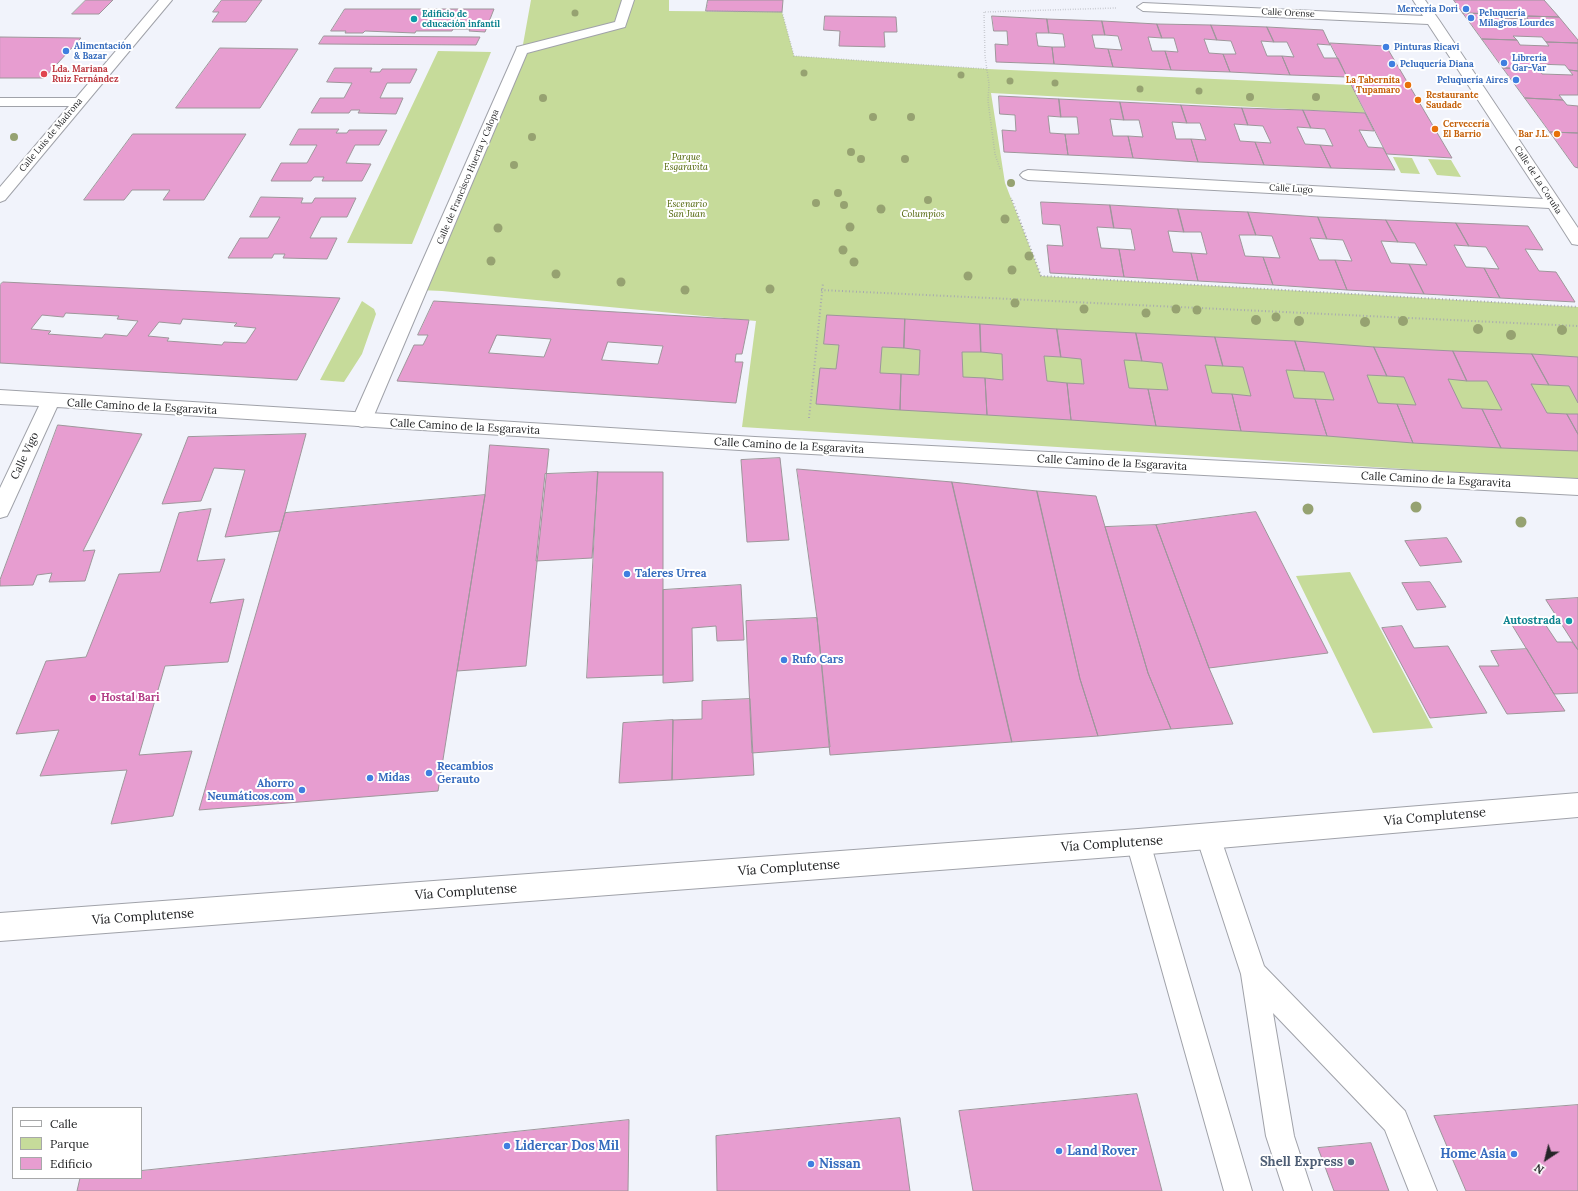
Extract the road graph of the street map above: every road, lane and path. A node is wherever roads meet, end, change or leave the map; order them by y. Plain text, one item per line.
1 (166, 0) edge
2 (628, 0) edge
3 (708, 0) edge
4 (1420, 0) edge
5 (1143, 7) joint
6 (1433, 20) junction
7 (987, 69) junction
8 (0, 102) edge
9 (79, 102) junction
10 (1002, 172) dead end
11 (1028, 175) dead end
12 (1010, 194) dead end
13 (0, 197) edge
14 (1554, 204) junction
15 (1578, 240) edge
16 (823, 283) dead end
17 (821, 290) junction
18 (1578, 307) edge
19 (1578, 326) edge
20 (0, 397) edge
21 (50, 402) junction
22 (362, 420) junction
23 (806, 447) junction
24 (1578, 487) edge
25 (0, 510) edge
26 (1578, 805) edge
27 (1208, 836) junction
28 (1138, 842) junction
29 (0, 927) edge
30 (1254, 974) junction
31 (1238, 1191) edge
32 (1298, 1191) edge
33 (1424, 1191) edge

1 - 9 street, Calle Luis de Madrona
2 - 22 street, Calle de Francisco Huerta y Calopa
3 - 7 path
4 - 6 street, Calle de La Coruña
5 - 6 street, Calle Orense
5 - 7 path
6 - 14 street, Calle de La Coruña
7 - 10 path
8 - 9 street
9 - 13 street, Calle Luis de Madrona
11 - 14 street, Calle Lugo
12 - 18 path
14 - 15 street, Calle de La Coruña
16 - 17 path
17 - 19 path
17 - 23 path
20 - 21 street, Calle Camino de la Esgaravita
21 - 22 street, Calle Camino de la Esgaravita
21 - 25 street, Calle Vigo
22 - 23 street, Calle Camino de la Esgaravita
23 - 24 street, Calle Camino de la Esgaravita
26 - 27 street, Vía Complutense
27 - 28 street, Vía Complutense
27 - 30 lane
28 - 29 street, Vía Complutense
28 - 31 lane
30 - 32 lane
30 - 33 lane

